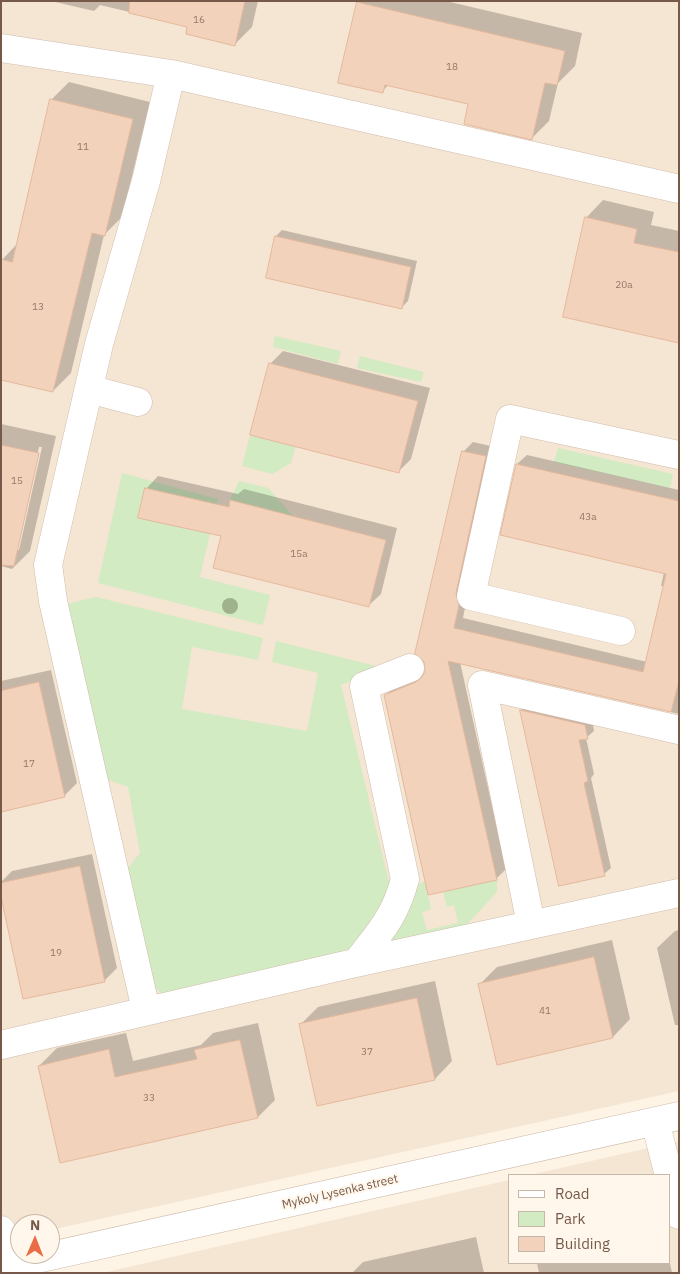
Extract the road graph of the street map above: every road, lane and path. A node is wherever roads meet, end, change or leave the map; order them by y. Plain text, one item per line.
1 (1, 48) edge
2 (171, 74) junction
3 (679, 189) edge
4 (89, 389) junction
5 (138, 402) dead end
6 (679, 455) edge
7 (621, 631) dead end
8 (410, 668) dead end
9 (679, 730) edge
10 (679, 893) edge
11 (531, 924) junction
12 (357, 962) junction
13 (146, 1010) junction
14 (1, 1045) edge
15 (667, 1118) edge
16 (679, 1214) edge
17 (1, 1230) edge
18 (7, 1268) edge

1 - 2 street
2 - 3 street
2 - 4 street
4 - 5 street
4 - 13 street
6 - 7 street
8 - 12 street
9 - 11 street
10 - 11 street
11 - 12 street
12 - 13 street
13 - 14 street
15 - 16 street
15 - 18 street, Mykoly Lysenka street
17 - 18 street

